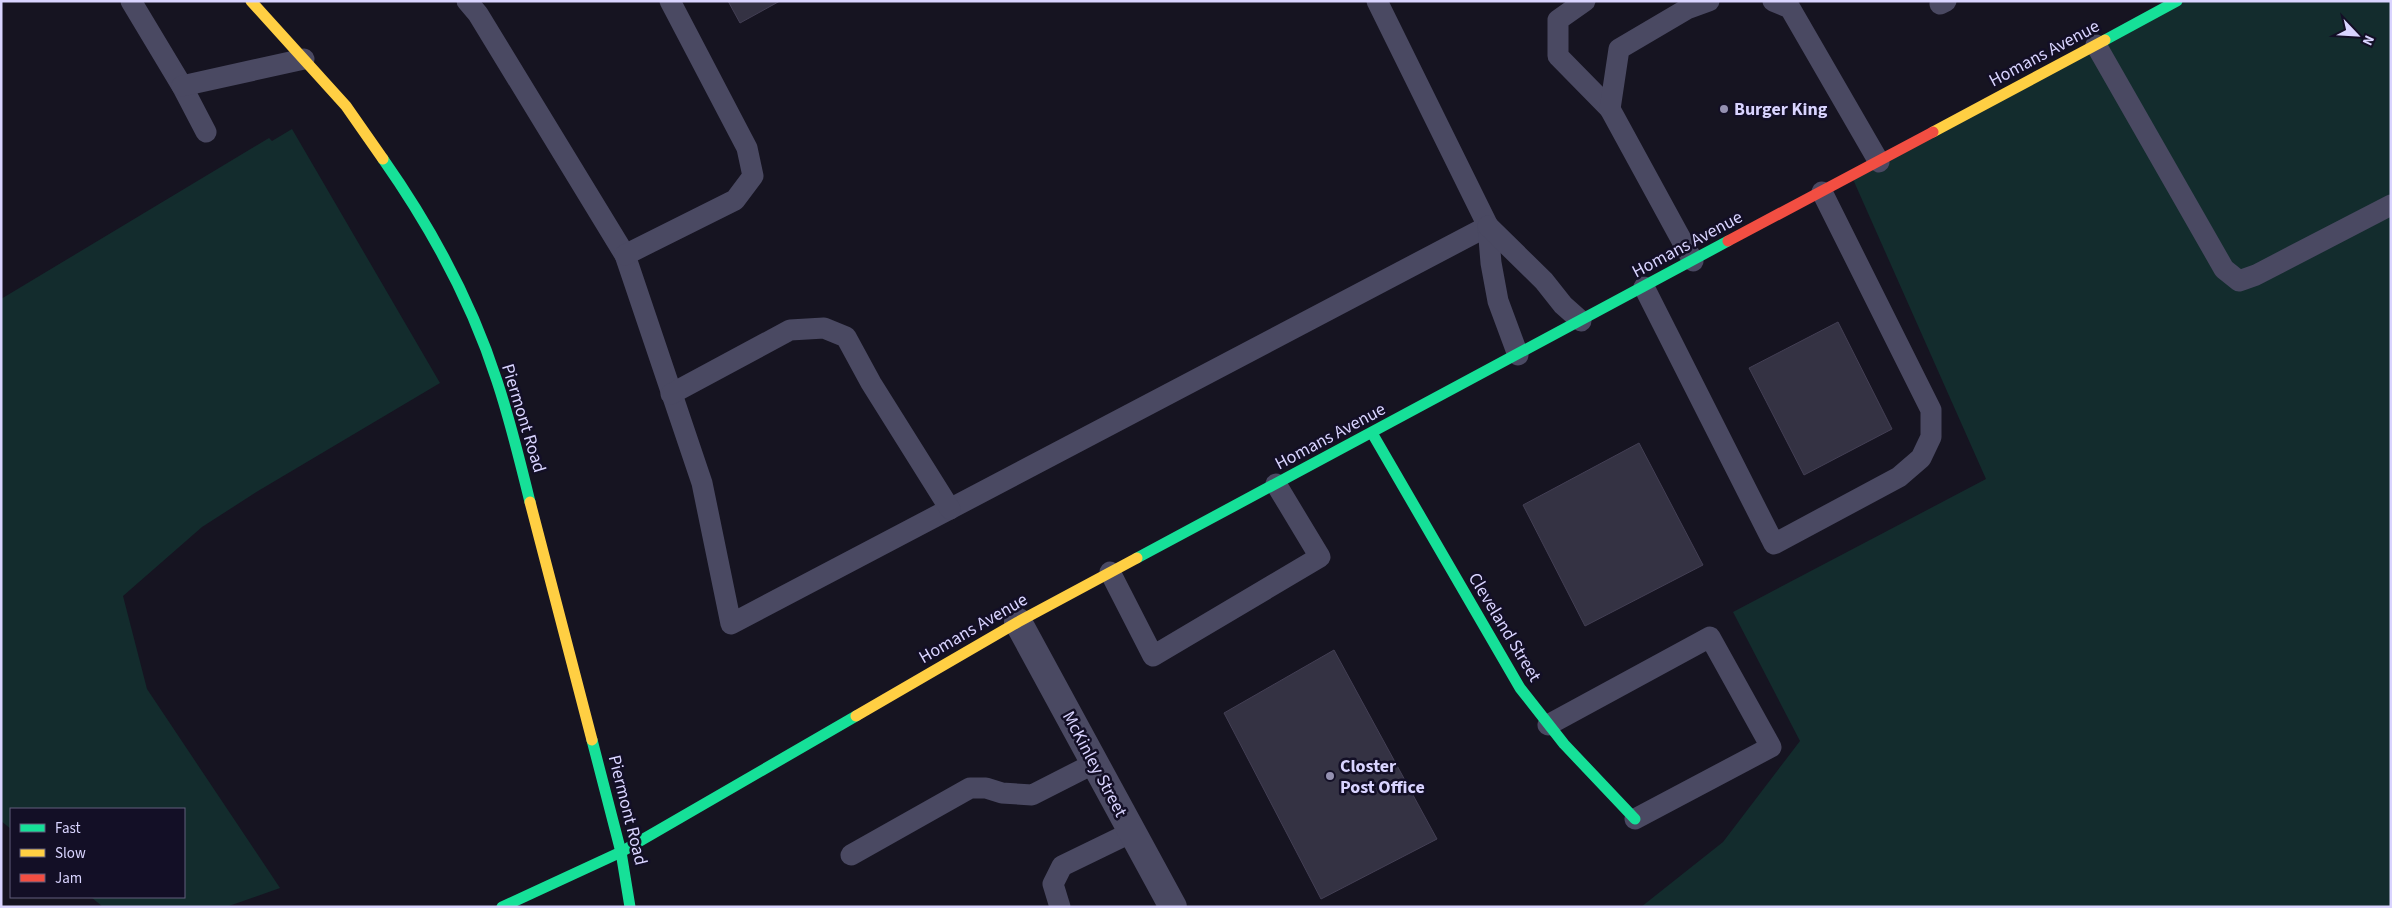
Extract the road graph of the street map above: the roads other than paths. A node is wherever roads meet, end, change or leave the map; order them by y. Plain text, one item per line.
1 (131, 1) edge
2 (251, 1) edge
3 (467, 1) edge
4 (670, 1) edge
5 (1377, 1) edge
6 (1586, 1) edge
7 (1709, 1) edge
8 (1773, 1) edge
9 (2177, 1) edge
10 (2096, 45) junction
11 (304, 59) junction
12 (182, 86) junction
13 (1610, 109) junction
14 (206, 132) dead end
15 (1879, 162) junction
16 (1822, 192) junction
17 (2391, 205) edge
18 (1488, 226) junction
19 (625, 254) junction
20 (1693, 261) junction
21 (1644, 287) junction
22 (1581, 321) junction
23 (1518, 355) junction
24 (672, 394) junction
25 (1372, 433) junction
26 (1276, 484) junction
27 (950, 510) junction
28 (1110, 572) junction
29 (1018, 622) junction
30 (1548, 724) junction
31 (1094, 763) junction
32 (1636, 818) joint
33 (1132, 832) junction
34 (622, 852) junction
35 (851, 855) dead end
36 (502, 907) edge
37 (630, 907) edge
38 (1060, 907) edge
39 (1172, 907) edge

1 - 12 lane
2 - 11 street, Piermont Road
3 - 19 lane
4 - 19 lane
5 - 18 lane
6 - 13 lane
7 - 13 lane
8 - 15 lane
9 - 10 street, Homans Avenue
10 - 15 street, Homans Avenue
10 - 17 lane
11 - 12 lane
11 - 34 street, Piermont Road
12 - 14 lane
13 - 20 lane
15 - 16 street, Homans Avenue
16 - 20 street, Homans Avenue
16 - 21 lane
18 - 22 lane
18 - 23 lane
18 - 27 lane
19 - 24 lane
20 - 21 street, Homans Avenue
21 - 22 street, Homans Avenue
22 - 23 street, Homans Avenue
23 - 25 street, Homans Avenue
24 - 27 lane
24 - 27 lane
25 - 26 street, Homans Avenue
25 - 30 street, Cleveland Street
26 - 28 street, Homans Avenue
26 - 28 lane
28 - 29 street, Homans Avenue
29 - 31 street, McKinley Street
29 - 34 street, Homans Avenue
30 - 32 street, Cleveland Street
30 - 32 lane
31 - 33 street, McKinley Street
31 - 35 lane
33 - 38 lane
33 - 39 street, McKinley Street
34 - 36 street, Homans Avenue
34 - 37 street, Piermont Road

